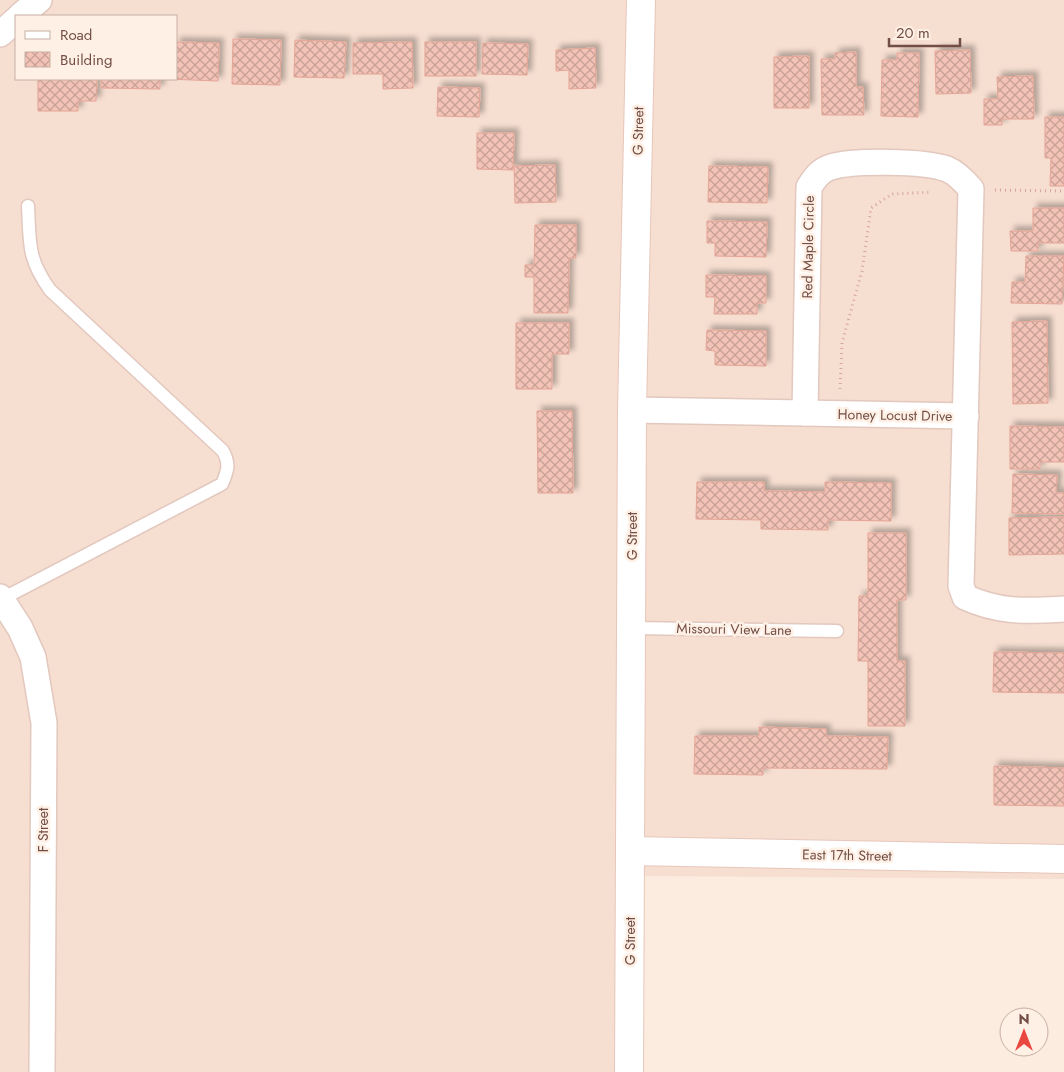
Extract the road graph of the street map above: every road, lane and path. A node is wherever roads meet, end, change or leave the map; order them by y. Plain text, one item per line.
1 (39, 0) edge
2 (641, 0) edge
3 (21, 15) edge
4 (15, 21) edge
5 (0, 34) edge
6 (971, 190) junction
7 (1064, 191) edge
8 (28, 206) dead end
9 (632, 410) junction
10 (804, 413) junction
11 (839, 414) junction
12 (966, 416) junction
13 (1, 598) edge
14 (1064, 610) edge
15 (631, 628) junction
16 (837, 630) dead end
17 (630, 851) junction
18 (1064, 859) edge
19 (42, 1072) edge
20 (629, 1072) edge

1 - 3 street
2 - 9 main road, G Street
4 - 5 street
6 - 7 path
6 - 10 street, Red Maple Circle
6 - 11 path
6 - 12 street
8 - 13 lane
9 - 10 street, Honey Locust Drive
9 - 15 main road, G Street
10 - 11 street, Honey Locust Drive
11 - 12 street, Honey Locust Drive
12 - 14 street, Honey Locust Drive
13 - 19 street, F Street
15 - 16 lane, Missouri View Lane
15 - 17 main road, G Street
17 - 18 main road, East 17th Street
17 - 20 main road, G Street

